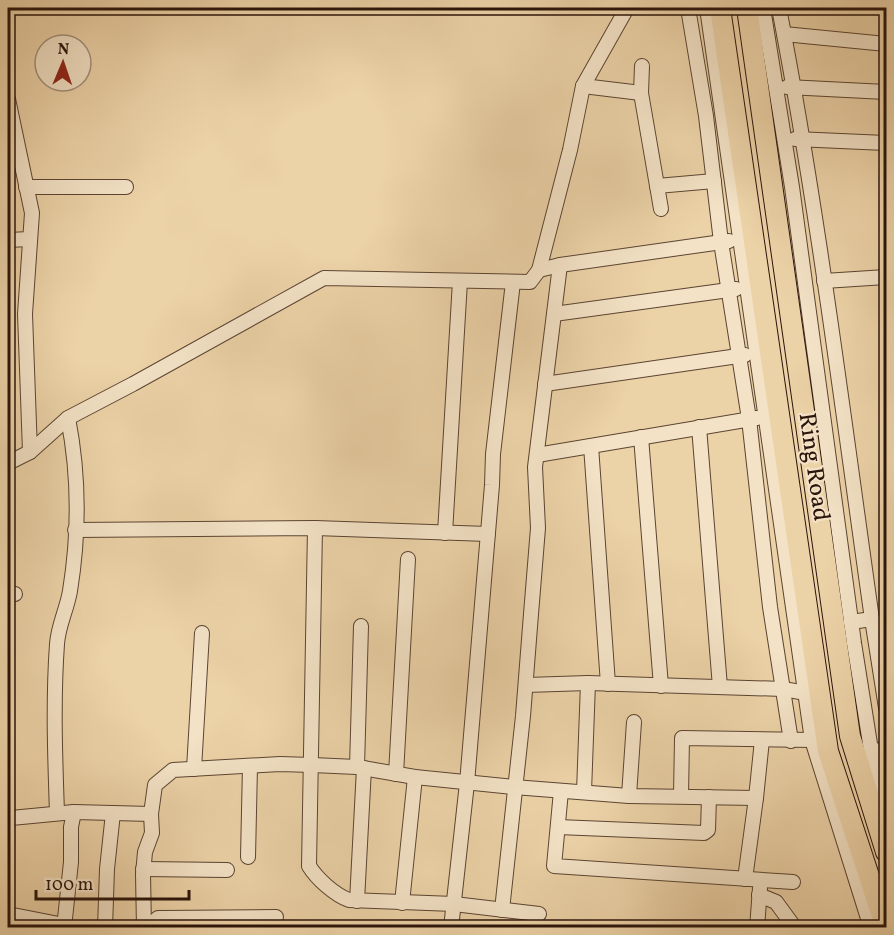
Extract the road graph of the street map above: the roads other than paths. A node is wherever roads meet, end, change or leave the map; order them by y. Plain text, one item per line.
1 (627, 8) edge
2 (688, 8) edge
3 (707, 8) edge
4 (720, 8) edge
5 (747, 8) edge
6 (763, 8) edge
7 (779, 8) edge
8 (784, 34) junction
9 (886, 44) edge
10 (642, 66) dead end
11 (583, 86) junction
12 (794, 86) junction
13 (776, 88) junction
14 (886, 92) edge
15 (641, 93) junction
16 (8, 99) edge
17 (784, 138) junction
18 (802, 140) junction
19 (886, 143) edge
20 (14, 155) edge
21 (714, 181) junction
22 (657, 186) junction
23 (26, 187) junction
24 (126, 187) dead end
25 (661, 209) dead end
26 (30, 239) junction
27 (740, 239) junction
28 (8, 240) edge
29 (721, 242) junction
30 (544, 253) junction
31 (560, 265) junction
32 (539, 270) junction
33 (886, 277) edge
34 (460, 281) junction
35 (825, 281) junction
36 (513, 282) junction
37 (728, 288) junction
38 (747, 289) junction
39 (554, 314) junction
40 (739, 355) junction
41 (757, 356) junction
42 (546, 384) junction
43 (843, 411) junction
44 (824, 414) junction
45 (765, 417) junction
46 (68, 418) junction
47 (748, 419) junction
48 (699, 427) junction
49 (641, 437) junction
50 (591, 446) junction
51 (30, 452) junction
52 (537, 455) junction
53 (8, 463) edge
54 (853, 484) junction
55 (833, 487) junction
56 (315, 528) junction
57 (75, 530) junction
58 (446, 533) junction
59 (488, 534) junction
60 (408, 560) dead end
61 (872, 620) junction
62 (851, 622) junction
63 (361, 626) dead end
64 (202, 633) dead end
65 (588, 683) junction
66 (608, 684) junction
67 (526, 686) junction
68 (661, 686) junction
69 (720, 687) junction
70 (783, 689) junction
71 (806, 693) junction
72 (886, 708) edge
73 (634, 722) dead end
74 (762, 740) junction
75 (812, 740) junction
76 (791, 741) junction
77 (871, 750) junction
78 (886, 751) edge
79 (312, 765) junction
80 (250, 766) junction
81 (361, 768) junction
82 (194, 769) junction
83 (396, 774) junction
84 (415, 777) junction
85 (467, 783) junction
86 (514, 787) junction
87 (561, 791) junction
88 (584, 792) junction
89 (629, 796) junction
90 (681, 796) junction
91 (709, 797) junction
92 (756, 798) junction
93 (886, 804) edge
94 (74, 812) junction
95 (57, 813) junction
96 (113, 813) junction
97 (151, 814) junction
98 (8, 816) edge
99 (558, 827) junction
100 (886, 852) edge
101 (248, 857) dead end
102 (143, 868) junction
103 (227, 870) dead end
104 (745, 879) junction
105 (760, 880) junction
106 (794, 882) dead end
107 (759, 895) junction
108 (357, 901) junction
109 (402, 903) junction
110 (454, 904) junction
111 (502, 910) junction
112 (8, 914) edge
113 (540, 914) dead end
114 (276, 917) dead end
115 (64, 926) edge
116 (105, 927) edge
117 (146, 927) edge
118 (451, 927) edge
119 (750, 927) edge
120 (757, 927) edge
121 (795, 927) edge
122 (871, 927) edge
123 (886, 927) edge

1 - 11 street
2 - 21 street
3 - 27 street
4 - 123 highway, Ring Road
5 - 100 highway, Ring Road
6 - 13 street
7 - 8 street
8 - 9 street
8 - 12 street
10 - 15 street
11 - 15 street
11 - 30 street
12 - 13 street
12 - 14 street
12 - 18 street
13 - 17 street
15 - 22 street
16 - 20 street
17 - 18 street
17 - 44 street
18 - 19 street
18 - 35 street
20 - 23 street
21 - 22 street
21 - 29 street
22 - 25 street
23 - 24 street
23 - 26 street
26 - 28 street
26 - 51 street
27 - 29 street
27 - 38 street
29 - 31 street
29 - 37 street
30 - 31 street
30 - 32 street
31 - 32 street
31 - 39 street
32 - 36 street
33 - 35 street
34 - 36 street
34 - 46 street
34 - 58 street
35 - 43 street
36 - 59 street
37 - 38 street
37 - 39 street
37 - 40 street
38 - 41 street
39 - 42 street
40 - 41 street
40 - 42 street
40 - 47 street
41 - 45 street
42 - 52 street
43 - 44 street
43 - 54 street
44 - 55 street
45 - 47 street
45 - 71 street
46 - 51 street
46 - 57 street
47 - 48 street
47 - 70 street
48 - 49 street
48 - 69 street
49 - 50 street
49 - 68 street
50 - 52 street
50 - 66 street
51 - 53 street
52 - 67 street
54 - 55 street
54 - 61 street
55 - 62 street
56 - 57 street
56 - 58 street
56 - 79 street
57 - 95 street
58 - 59 street
59 - 85 street
60 - 83 street
61 - 62 street
61 - 72 street
62 - 77 street
63 - 81 street
64 - 82 street
65 - 66 street
65 - 67 street
65 - 88 street
66 - 68 street
67 - 86 street
68 - 69 street
69 - 70 street
70 - 71 street
70 - 76 street
71 - 75 street
73 - 89 street
74 - 76 street
74 - 90 street
74 - 92 street
75 - 76 street
75 - 122 street
77 - 78 street
77 - 93 street
79 - 80 street
79 - 81 street
79 - 108 street
80 - 82 street
80 - 101 street
81 - 83 street
81 - 108 street
82 - 97 street
83 - 84 street
84 - 85 street
84 - 109 street
85 - 86 street
85 - 110 street
86 - 87 street
86 - 111 street
87 - 88 street
87 - 99 street
88 - 89 street
89 - 90 street
90 - 91 street
91 - 92 street
91 - 99 street
92 - 104 street
94 - 95 street
94 - 96 street
94 - 115 street
95 - 98 street
96 - 97 street
96 - 116 street
97 - 102 street
99 - 104 street
102 - 103 street
102 - 117 street
104 - 105 street
105 - 106 street
105 - 107 street
107 - 120 street
107 - 121 street
108 - 109 street
109 - 110 street
110 - 111 street
110 - 118 street
111 - 113 street
112 - 115 street
114 - 117 street
119 - 120 street

